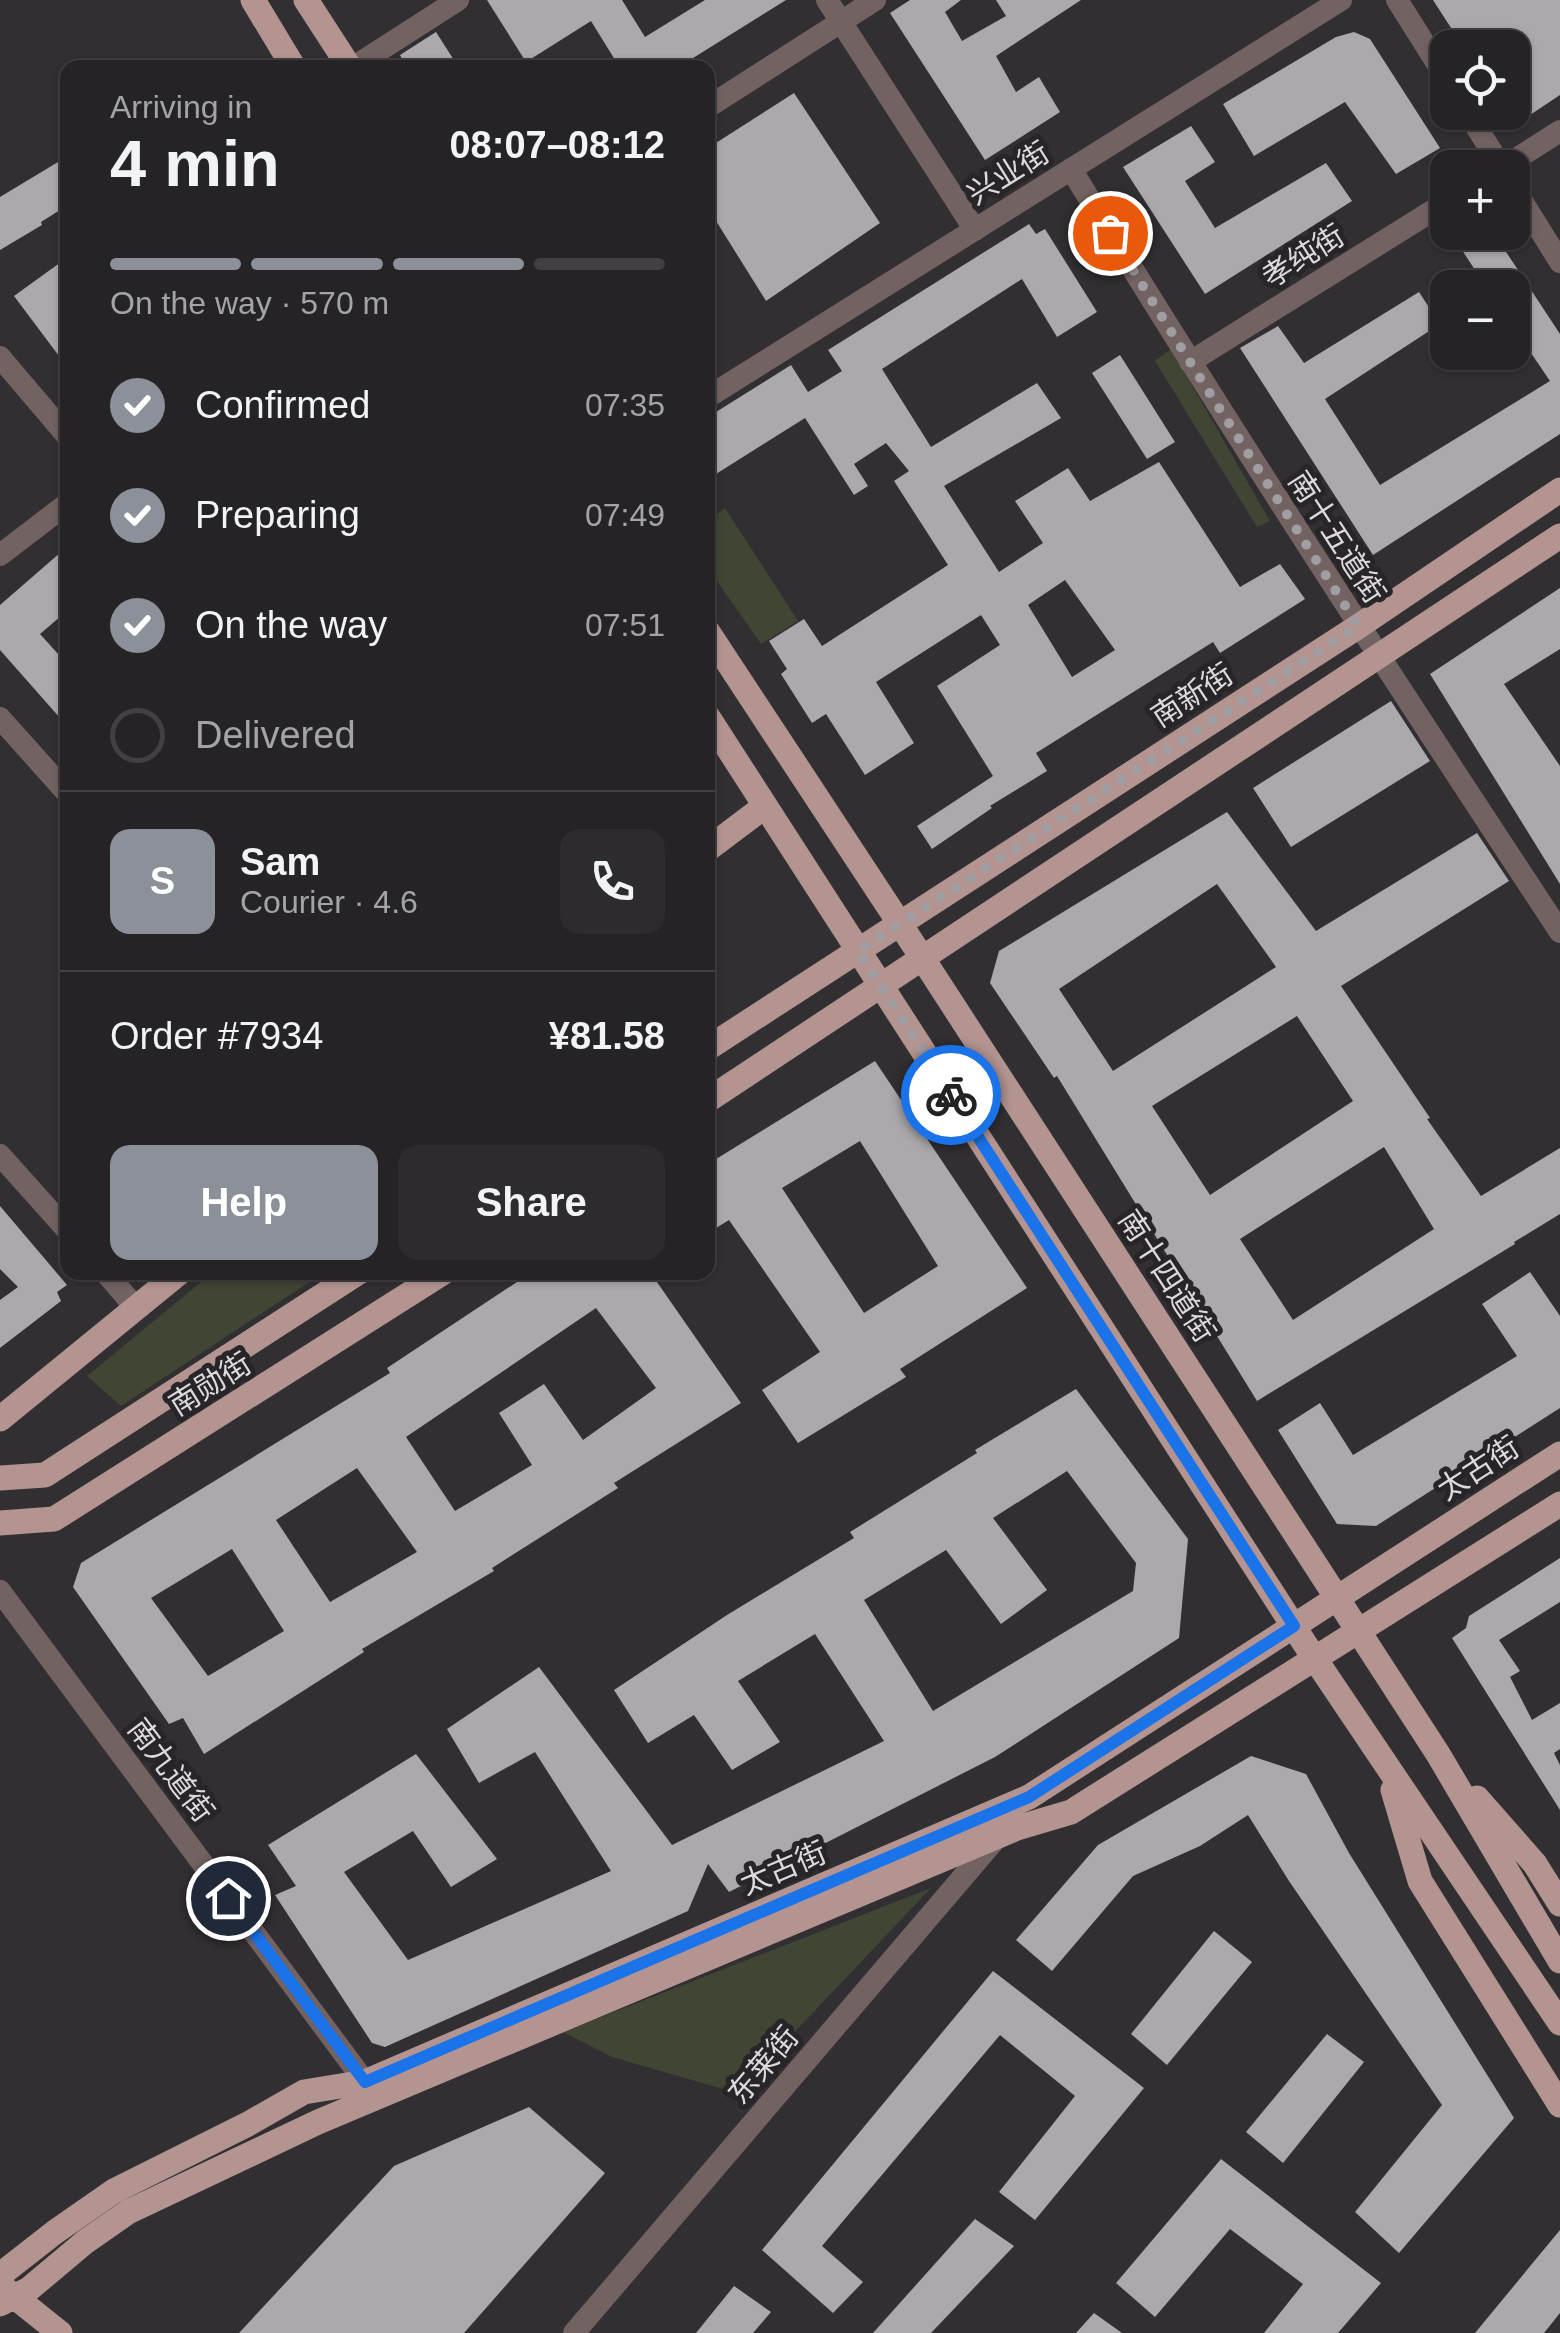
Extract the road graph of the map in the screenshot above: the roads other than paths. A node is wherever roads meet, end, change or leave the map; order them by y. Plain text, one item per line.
1 (253, 0) edge
2 (306, 0) edge
3 (458, 0) edge
4 (826, 0) edge
5 (876, 0) edge
6 (1341, 0) edge
7 (1397, 0) edge
8 (840, 22) junction
9 (1430, 52) edge
10 (289, 60) edge
11 (346, 60) edge
12 (364, 60) edge
13 (715, 102) edge
14 (1560, 131) edge
15 (1530, 150) edge
16 (1071, 169) junction
17 (1430, 212) edge
18 (1530, 214) edge
19 (975, 230) junction
20 (1560, 262) edge
21 (0, 357) edge
22 (1190, 362) junction
23 (715, 394) edge
24 (60, 427) edge
25 (1560, 490) edge
26 (60, 508) edge
27 (1560, 536) edge
28 (0, 554) edge
29 (1358, 626) junction
30 (715, 643) edge
31 (1378, 656) junction
32 (0, 718) edge
33 (715, 728) edge
34 (60, 785) edge
35 (766, 806) junction
36 (715, 844) edge
37 (900, 923) junction
38 (1560, 932) edge
39 (858, 951) junction
40 (923, 959) junction
41 (881, 987) junction
42 (715, 1043) edge
43 (715, 1095) edge
44 (0, 1155) edge
45 (60, 1221) edge
46 (112, 1280) edge
47 (170, 1280) edge
48 (347, 1280) edge
49 (431, 1280) edge
50 (136, 1308) junction
51 (0, 1418) edge
52 (1560, 1454) edge
53 (0, 1478) edge
54 (1560, 1504) edge
55 (0, 1524) edge
56 (0, 1591) edge
57 (1337, 1598) junction
58 (1294, 1626) junction
59 (1358, 1632) junction
60 (1316, 1659) junction
61 (1438, 1754) junction
62 (1386, 1766) junction
63 (998, 1836) junction
64 (1560, 1904) edge
65 (1560, 1961) edge
66 (1560, 2023) edge
67 (365, 2082) junction
68 (1560, 2105) edge
69 (4, 2290) edge
70 (60, 2333) edge
71 (574, 2333) edge

1 - 10 main road
2 - 11 main road
3 - 12 street
4 - 8 street
5 - 8 street
6 - 16 street, 兴业街
7 - 9 street
8 - 13 street
8 - 19 street
14 - 15 street
16 - 19 street, 兴业街
16 - 22 street, 南十五道街
17 - 22 street, 孝纯街
18 - 20 street
19 - 23 street, 兴业街
21 - 24 street
22 - 29 street, 南十五道街
25 - 29 main road, 南新街
26 - 28 street
27 - 31 main road
29 - 31 street, 南十五道街
29 - 37 main road, 南新街
30 - 37 main road, 南十四道街
31 - 38 street, 南十五道街
31 - 40 main road
32 - 34 street
33 - 35 main road
35 - 36 main road
35 - 39 main road
37 - 39 main road, 南新街
37 - 40 main road, 南十四道街
39 - 41 main road
39 - 42 main road
40 - 41 main road
40 - 57 main road, 南十四道街
41 - 43 main road
41 - 58 main road
44 - 45 street
46 - 50 street
47 - 50 main road
48 - 53 main road, 南勋街
49 - 55 main road, 南勋街
50 - 51 main road
52 - 57 main road, 太古街
54 - 59 main road, 太古街
56 - 67 street, 南九道街
57 - 58 main road, 太古街
57 - 59 main road, 南十四道街
58 - 60 main road
58 - 67 main road, 太古街
59 - 60 main road, 太古街
59 - 61 main road, 南十四道街
60 - 62 main road
60 - 63 main road, 太古街
61 - 64 main road
61 - 65 main road, 南十四道街
62 - 66 main road
62 - 68 main road
63 - 69 main road, 太古街
63 - 71 street, 东莱街
67 - 69 main road, 太古街
69 - 70 main road

